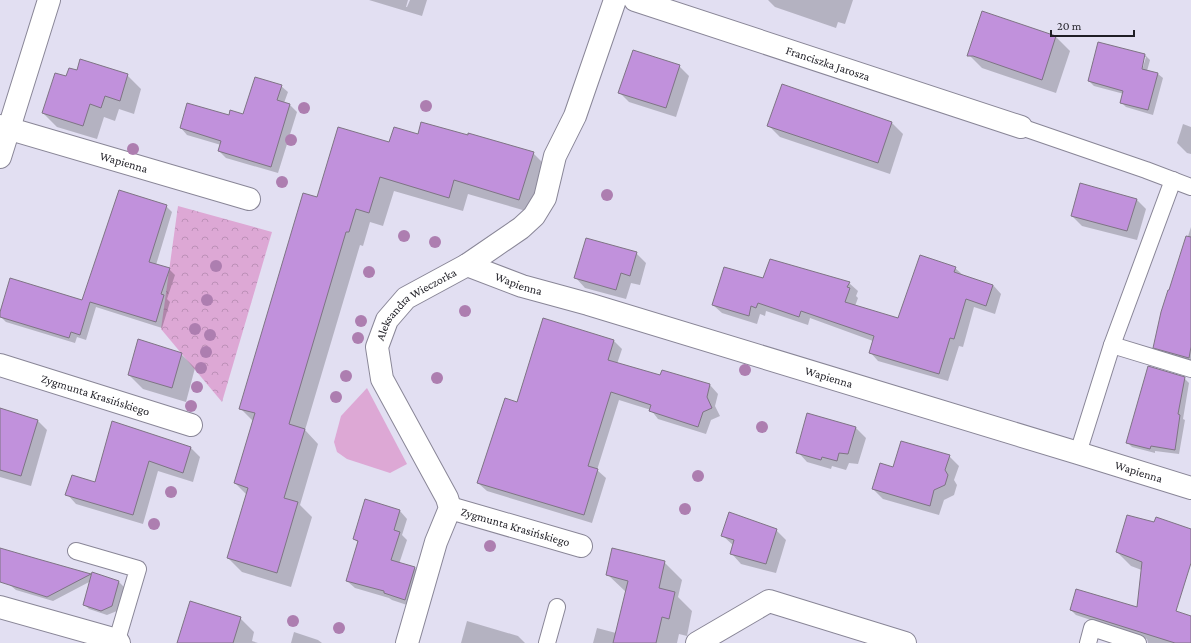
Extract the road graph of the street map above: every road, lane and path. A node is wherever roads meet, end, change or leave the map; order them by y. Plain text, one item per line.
1 (49, 0) edge
2 (615, 0) edge
3 (635, 0) edge
4 (4, 127) edge
5 (1021, 127) joint
6 (0, 157) edge
7 (1173, 180) junction
8 (1191, 187) edge
9 (248, 199) dead end
10 (467, 265) junction
11 (1112, 345) junction
12 (0, 365) edge
13 (1191, 369) edge
14 (191, 425) dead end
15 (1078, 453) junction
16 (1191, 488) edge
17 (450, 508) junction
18 (581, 546) dead end
19 (76, 551) dead end
20 (0, 607) edge
21 (558, 607) dead end
22 (118, 642) edge
23 (407, 643) edge
24 (547, 643) edge
25 (697, 643) edge
26 (905, 643) edge
27 (1088, 643) edge
28 (1138, 643) edge

1 - 4 street
2 - 10 street, Aleksandra Wieczorka
3 - 5 street, Franciszka Jarosza
4 - 6 street
4 - 9 street, Wapienna
5 - 7 lane
7 - 8 lane
7 - 11 lane
10 - 15 street, Wapienna
10 - 17 street, Aleksandra Wieczorka
11 - 13 lane
11 - 15 lane
12 - 14 street, Zygmunta Krasińskiego
15 - 16 street, Wapienna
17 - 18 street, Zygmunta Krasińskiego
17 - 23 street
19 - 22 lane
20 - 22 street
21 - 24 lane
25 - 26 street
27 - 28 lane

